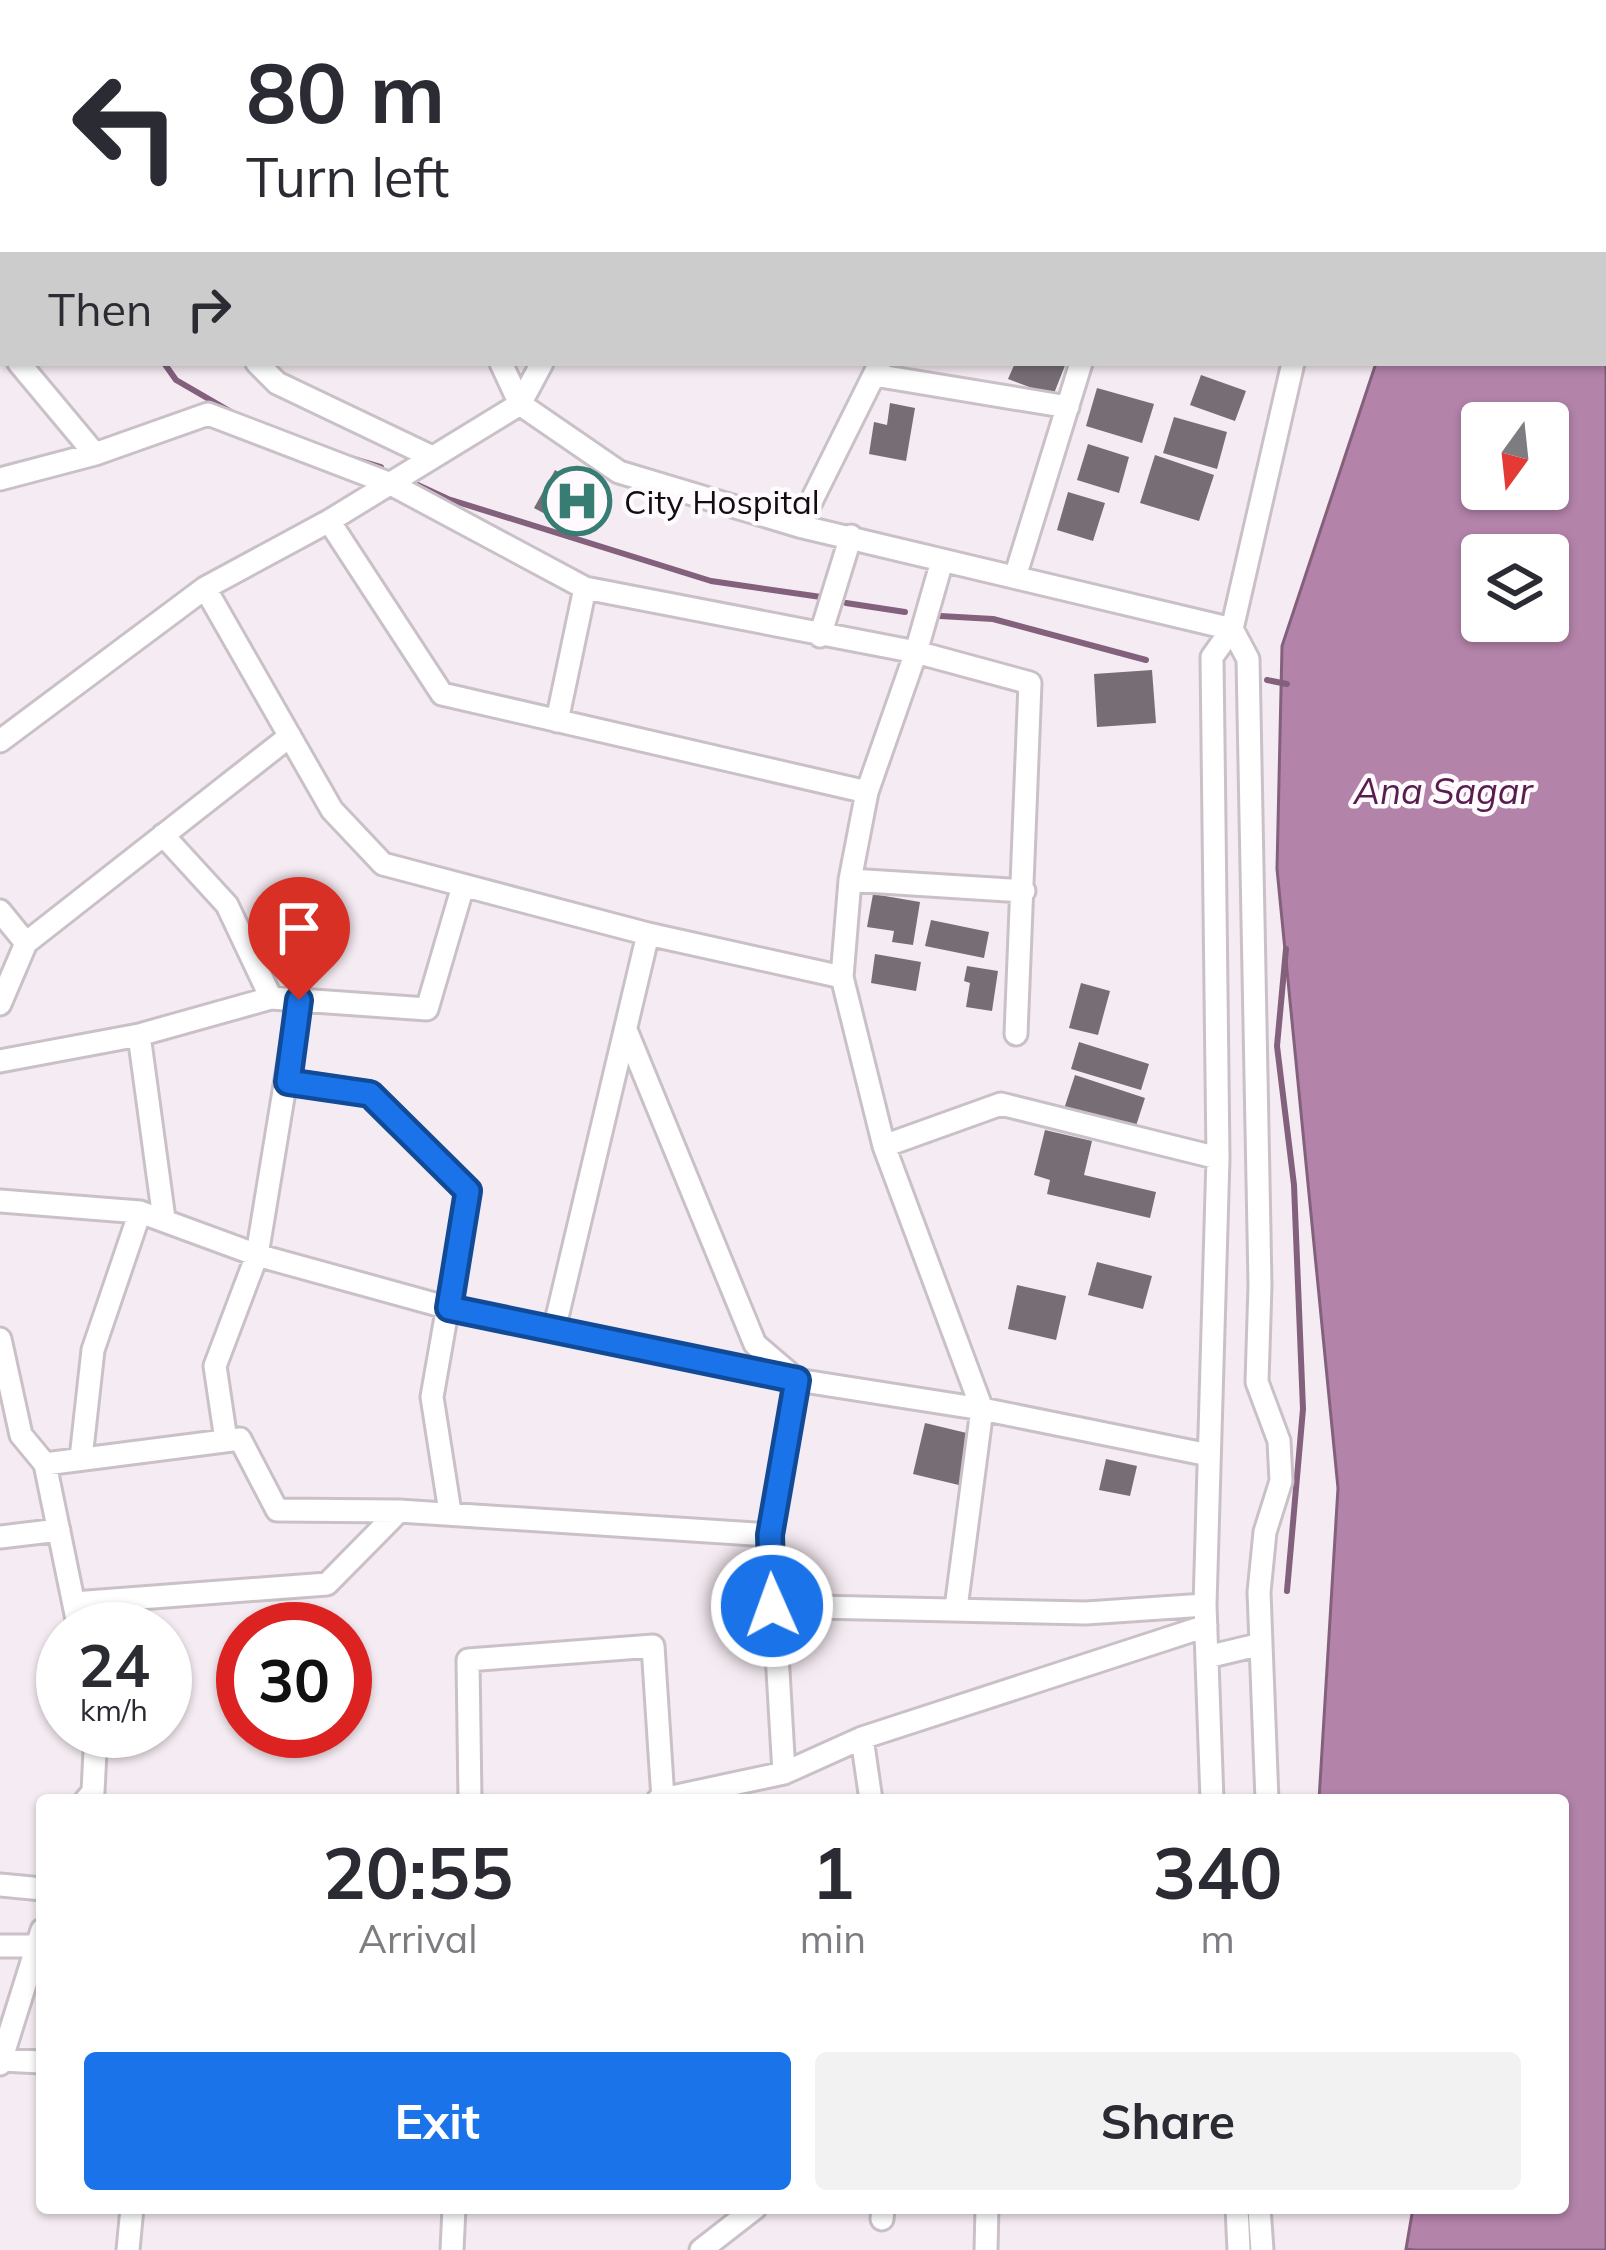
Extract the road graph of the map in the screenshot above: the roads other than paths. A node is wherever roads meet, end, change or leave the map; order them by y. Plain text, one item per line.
1 (21, 366) edge
2 (260, 366) edge
3 (502, 366) edge
4 (540, 366) edge
5 (1081, 366) edge
6 (1292, 366) edge
7 (877, 369) edge
8 (897, 371) edge
9 (520, 404) junction
10 (1068, 406) junction
11 (94, 454) junction
12 (430, 456) junction
13 (0, 479) edge
14 (391, 484) junction
15 (329, 521) junction
16 (800, 526) junction
17 (851, 536) junction
18 (942, 561) junction
19 (1015, 577) junction
20 (206, 588) junction
21 (585, 588) junction
22 (1232, 629) junction
23 (820, 636) junction
24 (916, 652) junction
25 (1213, 695) junction
26 (1249, 699) junction
27 (557, 721) junction
28 (290, 736) junction
29 (0, 740) edge
30 (867, 792) junction
31 (163, 836) junction
32 (850, 880) junction
33 (463, 886) junction
34 (1024, 891) junction
35 (0, 911) edge
36 (648, 934) junction
37 (26, 943) junction
38 (842, 977) junction
39 (271, 998) junction
40 (299, 1000) junction
41 (0, 1004) edge
42 (626, 1030) junction
43 (1016, 1034) dead end
44 (139, 1035) junction
45 (0, 1061) edge
46 (646, 1077) junction
47 (288, 1082) junction
48 (605, 1117) junction
49 (884, 1146) junction
50 (1218, 1158) junction
51 (0, 1201) edge
52 (140, 1212) junction
53 (164, 1219) junction
54 (257, 1256) junction
55 (449, 1308) junction
56 (554, 1330) junction
57 (0, 1339) edge
58 (797, 1380) junction
59 (982, 1409) junction
60 (11, 1436) edge
61 (226, 1441) junction
62 (1209, 1455) junction
63 (81, 1458) junction
64 (45, 1464) junction
65 (399, 1511) junction
66 (450, 1511) junction
67 (59, 1530) junction
68 (770, 1535) junction
69 (0, 1538) edge
70 (74, 1602) edge
71 (87, 1602) edge
72 (772, 1606) junction
73 (956, 1608) junction
74 (1205, 1615) junction
75 (1261, 1644) junction
76 (1207, 1657) junction
77 (862, 1738) junction
78 (94, 1758) edge
79 (784, 1773) junction
80 (92, 1794) edge
81 (470, 1794) edge
82 (661, 1794) edge
83 (688, 1794) edge
84 (870, 1794) edge
85 (1212, 1794) edge
86 (1267, 1794) edge
87 (0, 1885) edge
88 (36, 1888) edge
89 (36, 1939) edge
90 (0, 1946) edge
91 (36, 1950) edge
92 (0, 2062) edge
93 (36, 2062) edge
94 (131, 2214) edge
95 (454, 2214) edge
96 (747, 2214) edge
97 (987, 2214) edge
98 (1237, 2214) edge
99 (1259, 2214) edge
100 (128, 2250) edge
101 (452, 2250) edge
102 (700, 2250) edge
103 (986, 2250) edge
104 (1239, 2250) edge
105 (1262, 2250) edge

1 - 11 street
2 - 12 street
3 - 9 street
4 - 9 street
5 - 10 street
6 - 22 street
7 - 8 street
7 - 16 street
8 - 10 street
9 - 12 street
9 - 16 street
10 - 19 street
11 - 13 street
11 - 14 street
12 - 14 street
14 - 15 street
14 - 21 street
15 - 20 street
15 - 27 street
16 - 17 street
17 - 18 street
17 - 23 street
18 - 19 street
18 - 24 street
19 - 22 street
20 - 28 street
20 - 29 street
21 - 23 street
21 - 27 street
22 - 25 street
22 - 26 street
23 - 24 street
24 - 30 street
24 - 34 street
25 - 26 street
25 - 50 street
26 - 75 street
27 - 30 street
28 - 31 street
28 - 33 street
30 - 32 street
31 - 37 street
31 - 39 street
32 - 34 street
32 - 38 street
33 - 36 street
33 - 40 street
34 - 43 street
35 - 37 street
36 - 38 street
36 - 42 street
37 - 41 street
38 - 49 street
39 - 40 street
39 - 44 street
40 - 47 street
42 - 46 street
42 - 48 street
44 - 45 street
44 - 53 street
46 - 48 street
46 - 58 street
47 - 54 street
47 - 55 street
48 - 56 street
49 - 50 street
49 - 59 street
50 - 62 street
51 - 52 street
52 - 53 street
52 - 63 street
53 - 54 street
54 - 55 street
54 - 61 street
55 - 56 street
55 - 66 street
56 - 58 street
57 - 60 street
58 - 59 street
58 - 68 street
59 - 62 street
59 - 73 street
60 - 64 street
61 - 63 street
61 - 65 street
62 - 74 street
63 - 64 street
64 - 67 street
65 - 66 street
65 - 71 street
66 - 68 street
67 - 69 street
67 - 70 street
68 - 72 street
72 - 73 street
72 - 79 street
73 - 74 street
74 - 76 street
74 - 77 street
75 - 76 street
75 - 86 street
76 - 85 street
77 - 79 street
77 - 84 street
78 - 80 street
79 - 83 street
81 - 82 street
87 - 88 street
89 - 90 street
91 - 92 street
92 - 93 street
94 - 100 street
95 - 101 street
96 - 102 street
97 - 103 street
98 - 104 street
99 - 105 street

